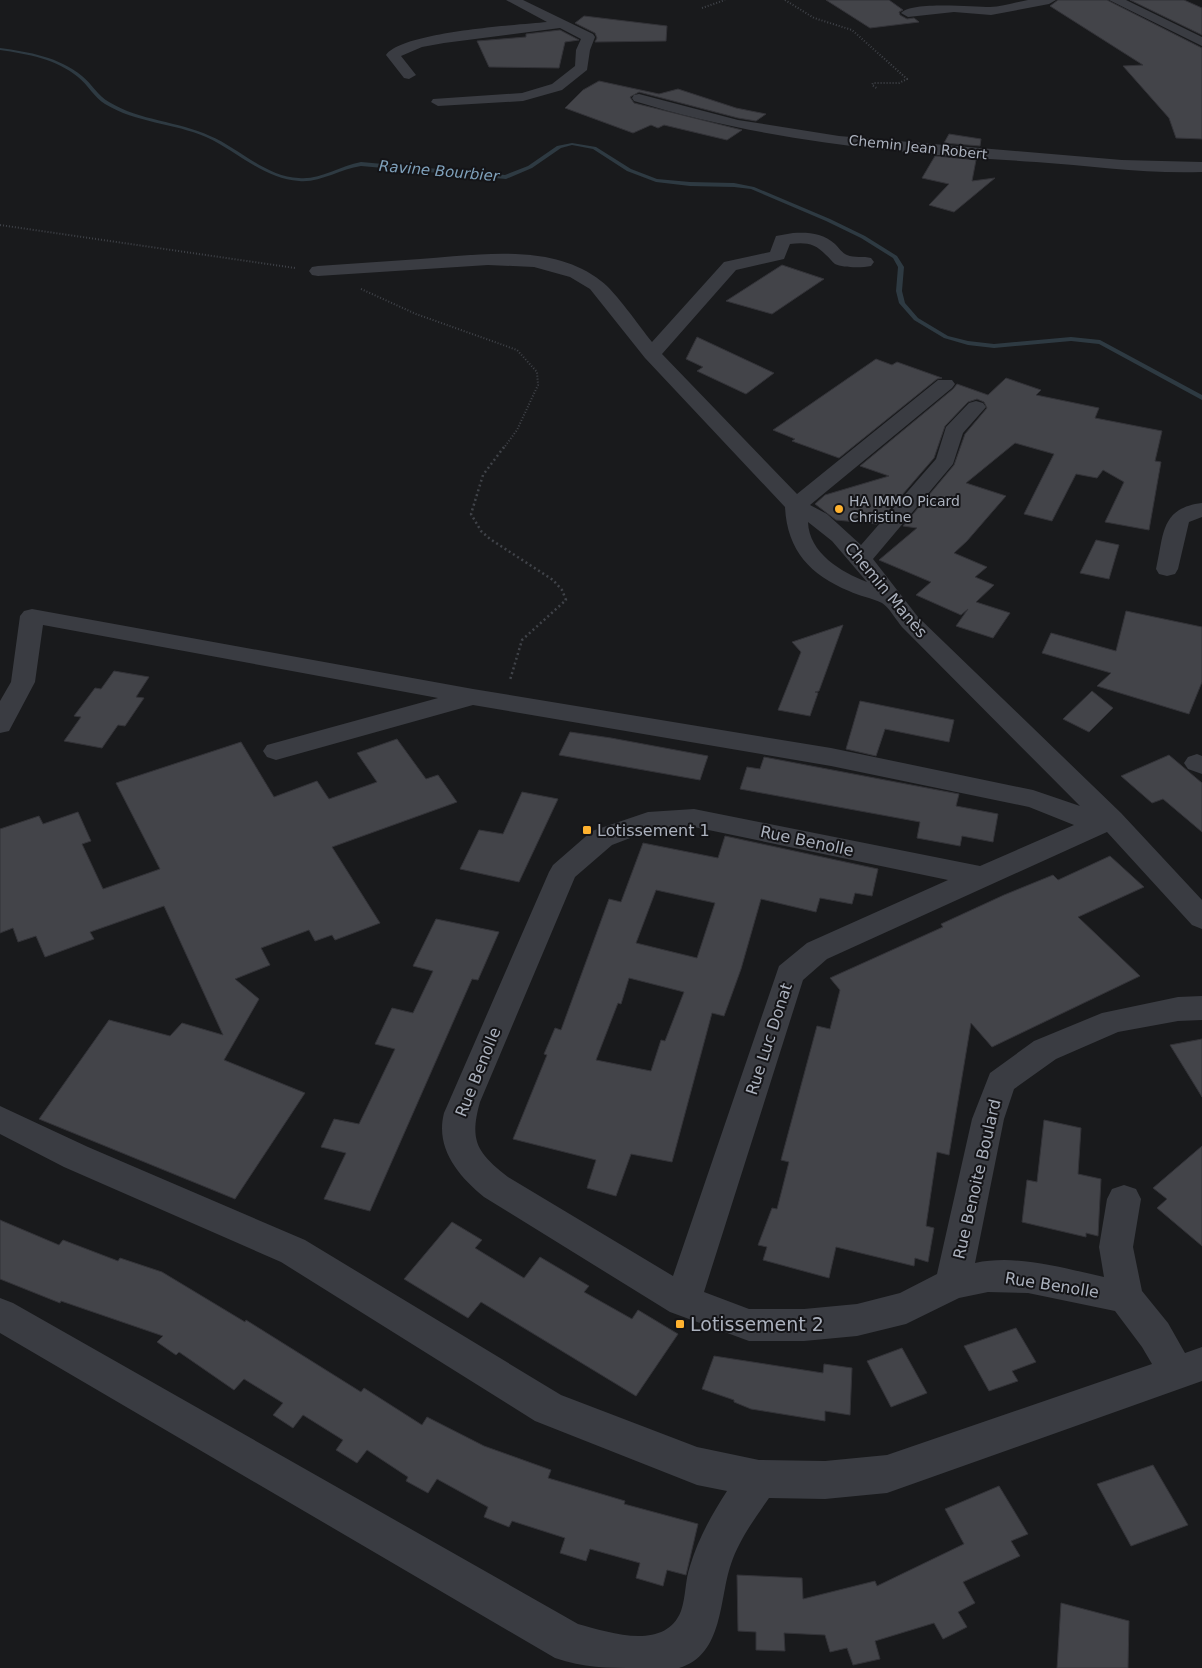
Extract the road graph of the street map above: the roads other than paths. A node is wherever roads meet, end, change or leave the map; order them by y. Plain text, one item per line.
1 (513, 0) edge
2 (1049, 0) edge
3 (1116, 0) edge
4 (908, 13) dead end
5 (566, 25) junction
6 (1198, 38) edge
7 (409, 75) dead end
8 (639, 98) dead end
9 (438, 102) dead end
10 (1202, 166) edge
11 (865, 262) dead end
12 (318, 271) road end
13 (652, 354) junction
14 (945, 384) dead end
15 (976, 407) dead end
16 (796, 506) junction
17 (1202, 510) edge
18 (861, 559) junction
19 (1167, 569) dead end
20 (890, 598) junction
21 (473, 697) junction
22 (0, 725) edge
23 (276, 751) dead end
24 (1105, 822) junction
25 (983, 877) junction
26 (1202, 918) edge
27 (1202, 1008) edge
28 (0, 1119) edge
29 (1124, 1200) dead end
30 (953, 1284) junction
31 (1126, 1298) junction
32 (682, 1301) junction
33 (0, 1314) edge
34 (1190, 1369) edge
35 (759, 1479) junction

1 - 5 street
2 - 4 street
3 - 6 street
5 - 7 street
5 - 9 street
8 - 10 street, Chemin Jean Robert
11 - 13 street
12 - 13 street, Chemin Manès
13 - 16 street, Chemin Manès
14 - 16 street
15 - 18 street
16 - 18 street, Chemin Manès
16 - 20 street
17 - 19 street
18 - 20 street, Chemin Manès
20 - 24 street, Chemin Manès
21 - 22 street
21 - 23 street
21 - 24 street
24 - 25 street, Rue Luc Donat
24 - 26 street, Chemin Manès
25 - 32 street, Rue Luc Donat
25 - 32 street, Rue Benolle
27 - 30 street, Rue Benoite Boulard
28 - 35 street
29 - 31 street
30 - 31 street, Rue Benolle
30 - 32 street, Rue Benolle
31 - 34 street
33 - 35 street
34 - 35 street

